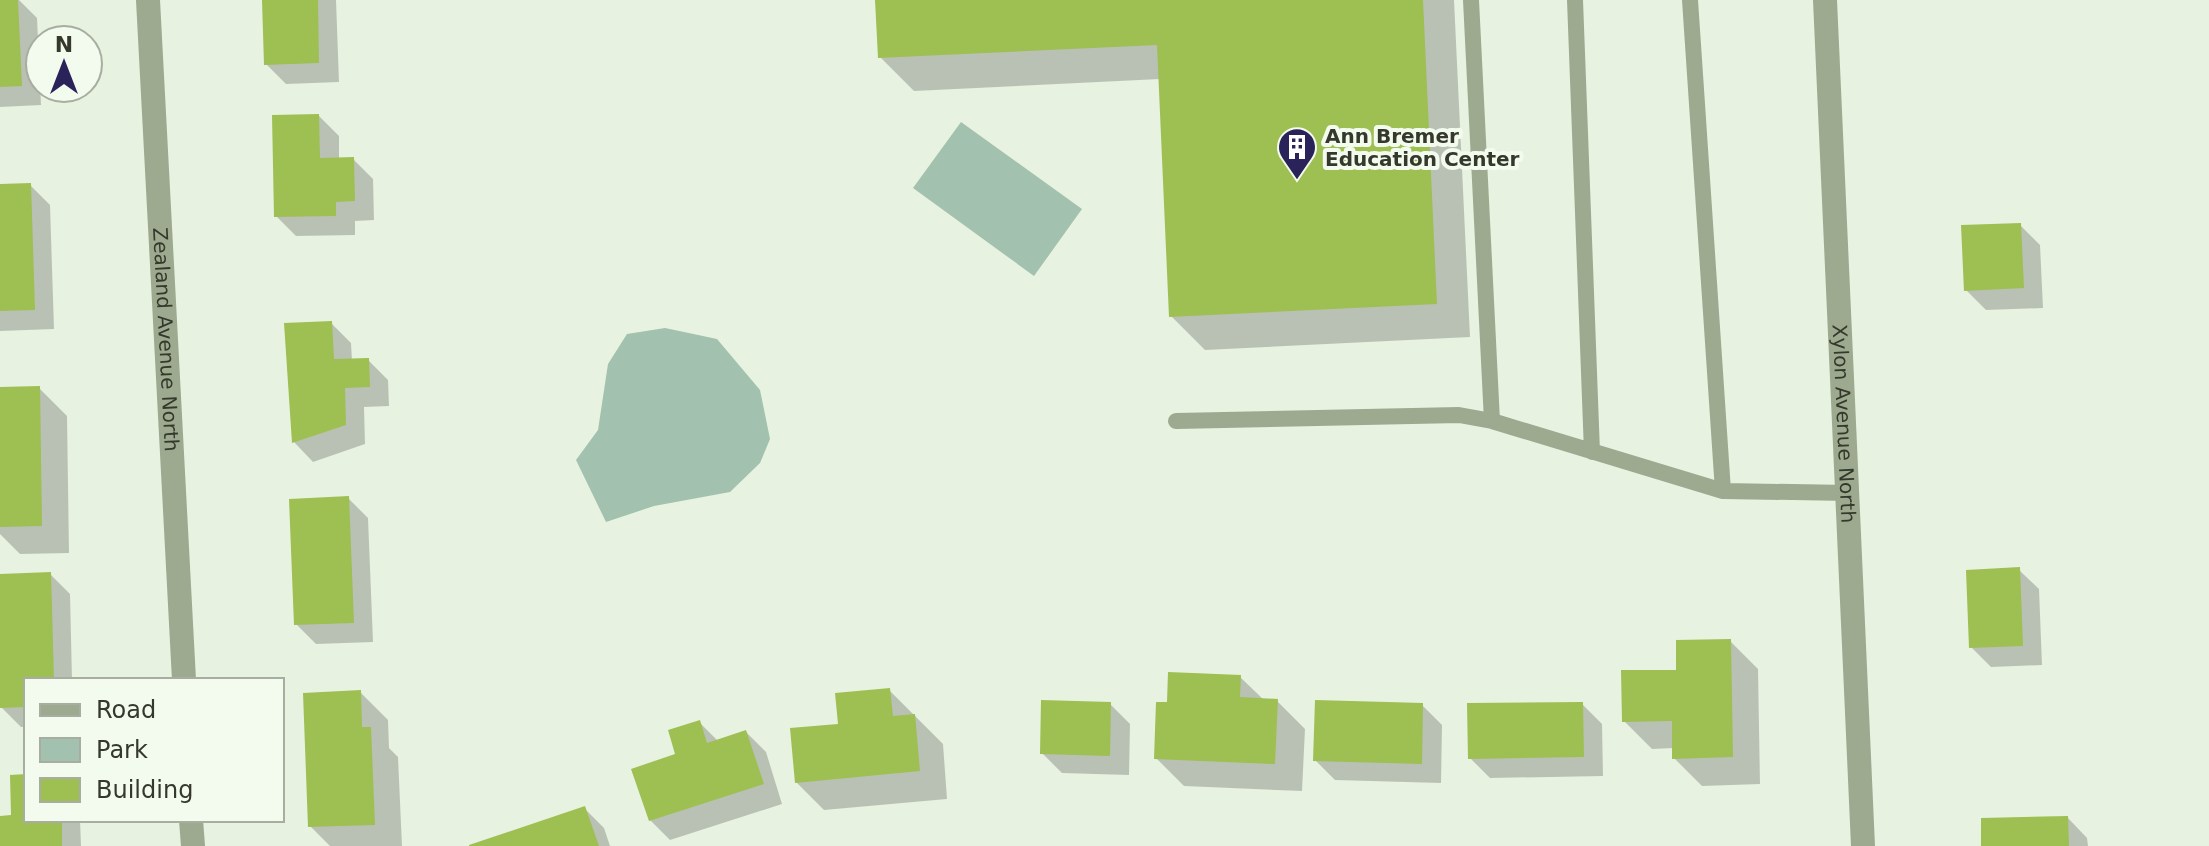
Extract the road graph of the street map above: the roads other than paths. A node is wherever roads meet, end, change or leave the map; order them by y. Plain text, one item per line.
1 (148, 0) edge
2 (1471, 0) edge
3 (1575, 0) edge
4 (1690, 0) edge
5 (1825, 0) edge
6 (1176, 421) dead end
7 (1492, 421) junction
8 (1592, 452) junction
9 (1723, 491) junction
10 (1849, 493) junction
11 (184, 678) edge
12 (191, 822) edge
13 (193, 846) edge
14 (1863, 846) edge

1 - 11 street, Zealand Avenue North
2 - 7 lane
3 - 8 lane
4 - 9 lane
5 - 10 street, Xylon Avenue North
6 - 7 lane
7 - 8 lane
8 - 9 lane
9 - 10 lane
10 - 14 street, Xylon Avenue North
12 - 13 street

